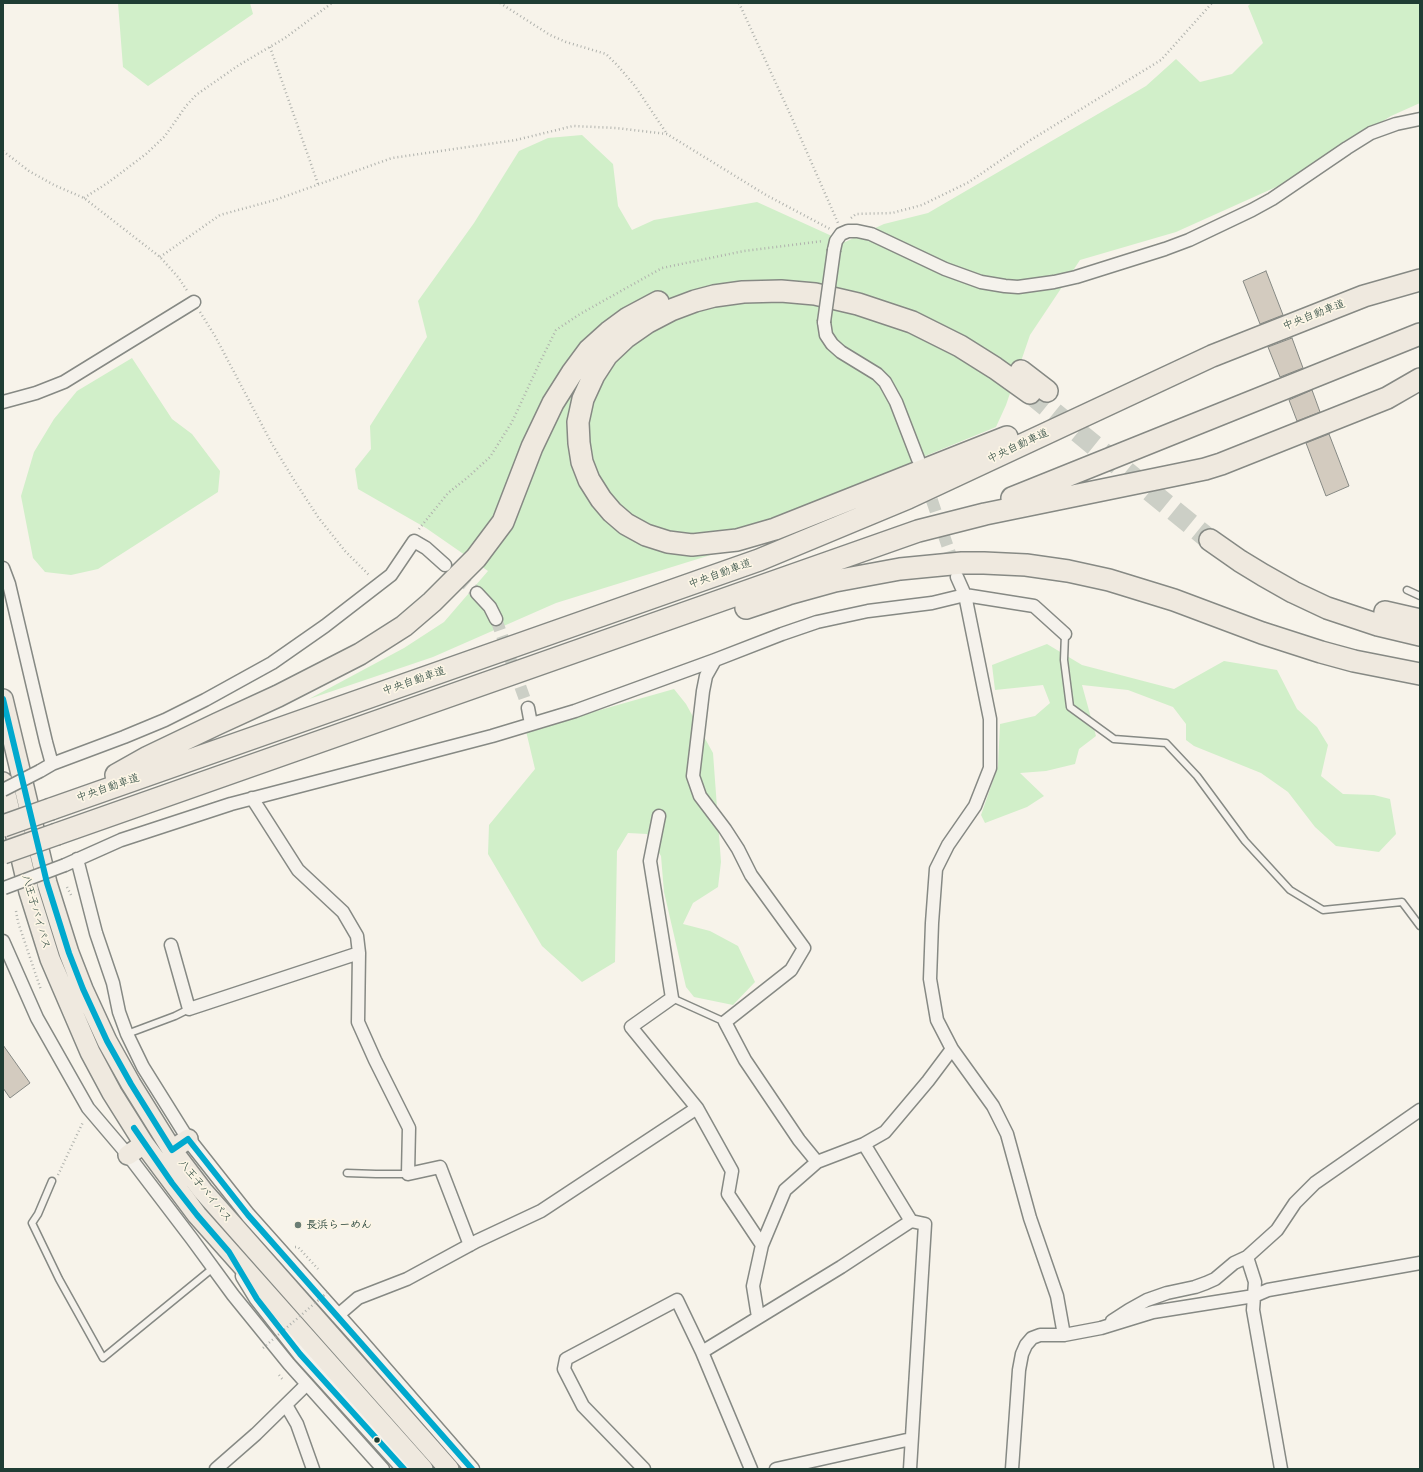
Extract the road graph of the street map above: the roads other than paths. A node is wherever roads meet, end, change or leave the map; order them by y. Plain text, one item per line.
1 (1420, 119) edge
2 (1420, 280) edge
3 (194, 302) road end
4 (1420, 334) edge
5 (1212, 356) junction
6 (1420, 379) edge
7 (3, 402) edge
8 (918, 459) dead end
9 (957, 521) junction
10 (445, 565) tunnel mouth
11 (3, 568) edge
12 (958, 577) tunnel mouth
13 (1407, 590) dead end
14 (477, 593) tunnel mouth
15 (965, 595) junction
16 (1420, 596) edge
17 (496, 618) tunnel mouth
18 (1420, 620) edge
19 (1065, 634) joint
20 (1420, 636) edge
21 (715, 660) junction
22 (1420, 674) edge
23 (3, 700) edge
24 (427, 704) junction
25 (528, 708) tunnel mouth
26 (531, 724) junction
27 (52, 764) junction
28 (3, 782) edge
29 (3, 790) edge
30 (252, 798) junction
31 (71, 801) junction
32 (659, 816) dead end
33 (3, 826) edge
34 (3, 853) edge
35 (77, 859) junction
36 (4, 889) edge
37 (1420, 926) edge
38 (3, 941) edge
39 (171, 945) dead end
40 (359, 953) junction
41 (672, 998) junction
42 (189, 1009) junction
43 (725, 1022) junction
44 (127, 1034) junction
45 (952, 1049) junction
46 (697, 1108) junction
47 (1420, 1110) edge
48 (188, 1139) junction
49 (144, 1144) junction
50 (864, 1144) junction
51 (172, 1150) junction
52 (128, 1155) junction
53 (816, 1162) junction
54 (347, 1173) dead end
55 (408, 1174) junction
56 (52, 1181) road end
57 (911, 1221) junction
58 (470, 1245) junction
59 (762, 1245) junction
60 (229, 1252) junction
61 (1247, 1257) junction
62 (1420, 1263) edge
63 (213, 1268) junction
64 (1254, 1296) junction
65 (337, 1316) junction
66 (758, 1317) junction
67 (1102, 1328) junction
68 (1064, 1335) junction
69 (702, 1352) junction
70 (300, 1354) junction
71 (289, 1364) junction
72 (307, 1384) junction
73 (286, 1405) junction
74 (911, 1439) junction
75 (216, 1469) edge
76 (313, 1469) edge
77 (383, 1469) edge
78 (404, 1469) edge
79 (423, 1469) edge
80 (449, 1469) edge
81 (472, 1469) edge
82 (644, 1469) edge
83 (751, 1469) edge
84 (776, 1469) edge
85 (910, 1469) edge
86 (1012, 1469) edge
87 (1281, 1469) edge

1 - 8 street, bridge
2 - 5 highway, 中央自動車道
3 - 7 street
4 - 9 highway
5 - 31 highway, 中央自動車道
5 - 31 highway
6 - 9 highway
9 - 24 highway
10 - 27 street
11 - 27 street
12 - 15 street
13 - 16 lane
14 - 17 street
15 - 19 street
15 - 21 street
15 - 45 street
18 - 20 highway
19 - 37 lane
21 - 26 street
21 - 43 street
22 - 24 highway
23 - 51 highway, 八王子バイパス
24 - 34 highway, bridge
25 - 26 street
26 - 30 street
27 - 29 street, bridge
28 - 49 highway, 八王子バイパス
30 - 35 street
30 - 40 street
31 - 33 highway, 中央自動車道, bridge
32 - 41 street
35 - 36 street, bridge
35 - 44 street
38 - 52 street
39 - 42 street
40 - 42 street
40 - 55 street
41 - 43 lane
41 - 46 street
42 - 44 lane
43 - 53 street
44 - 48 street
45 - 50 street
45 - 68 street
46 - 58 street
46 - 59 street
47 - 61 street
48 - 51 highway
48 - 65 street
49 - 52 highway
49 - 60 highway, 八王子バイパス
50 - 53 street
50 - 57 street
51 - 80 highway, 八王子バイパス
52 - 63 street
53 - 59 street
54 - 55 lane
55 - 58 street
56 - 63 lane
57 - 66 street
57 - 74 street
58 - 65 street
59 - 66 street
60 - 70 street
60 - 79 highway, 八王子バイパス
61 - 64 street
61 - 67 street
62 - 64 street
63 - 71 street
64 - 67 street
64 - 87 street
65 - 81 street
66 - 69 street
67 - 68 street
68 - 86 street
69 - 82 street
69 - 83 street
70 - 71 street
70 - 78 street
71 - 72 street
72 - 73 street
72 - 77 street
73 - 75 street
73 - 76 street
74 - 84 street
74 - 85 street

